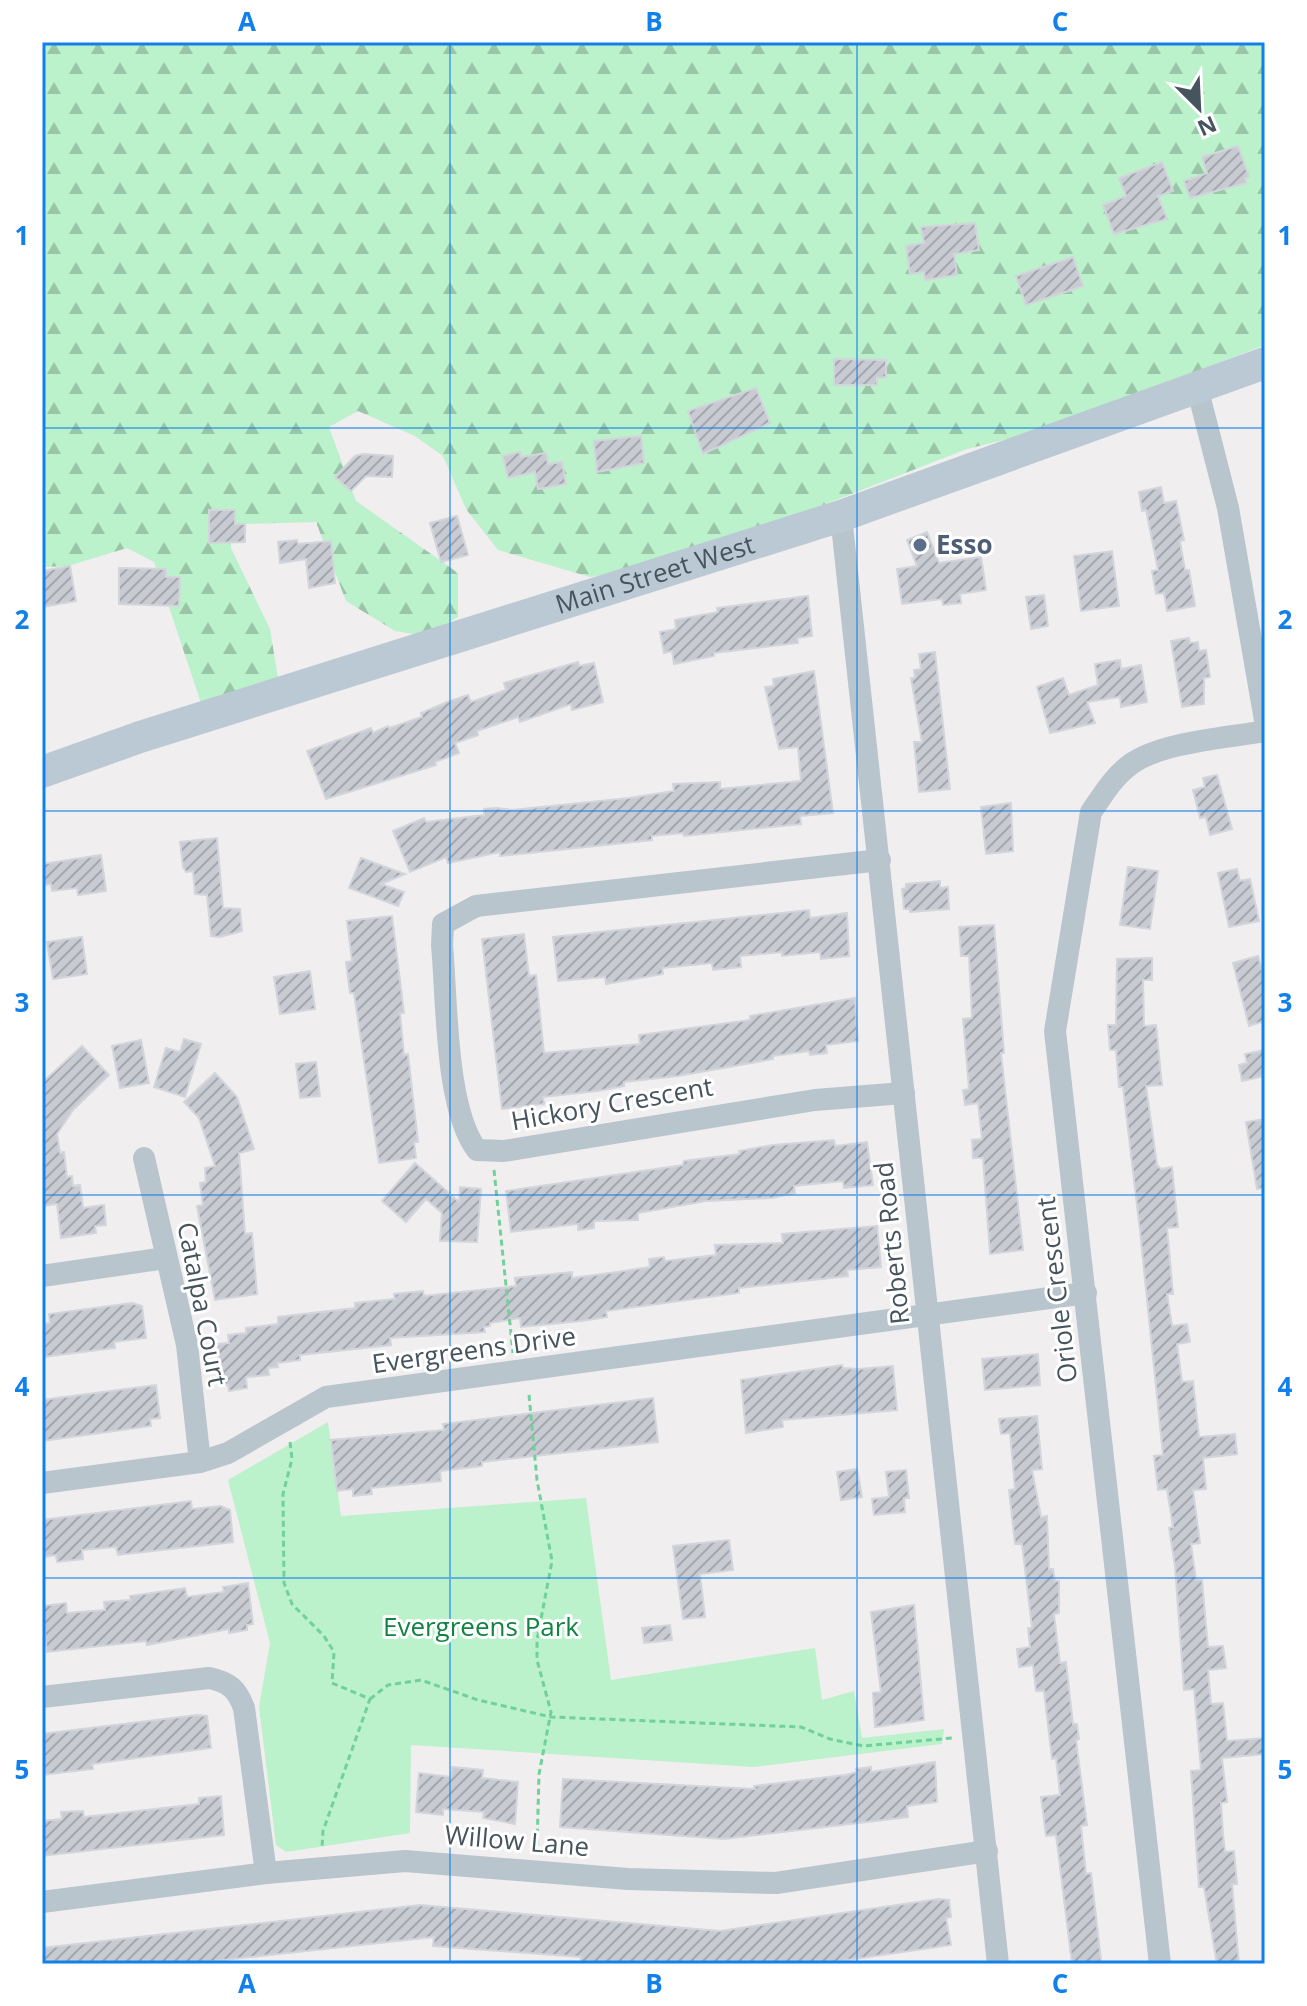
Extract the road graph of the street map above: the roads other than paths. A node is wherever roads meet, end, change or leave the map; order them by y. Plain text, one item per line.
1 (1265, 363) edge
2 (1197, 387) junction
3 (841, 516) junction
4 (1265, 720) edge
5 (1265, 731) edge
6 (42, 772) edge
7 (880, 860) junction
8 (904, 1093) junction
9 (144, 1158) dead end
10 (166, 1258) junction
11 (42, 1276) edge
12 (1086, 1293) junction
13 (928, 1315) junction
14 (200, 1462) junction
15 (42, 1483) edge
16 (42, 1697) edge
17 (987, 1851) junction
18 (266, 1873) junction
19 (42, 1902) edge
20 (998, 1964) edge
21 (1160, 1964) edge

1 - 2 main road, Main Street West
2 - 3 main road, Main Street West
2 - 4 street
3 - 6 main road, Main Street West
3 - 7 street, Roberts Road
5 - 12 street, Oriole Crescent
7 - 8 street, Roberts Road
7 - 8 street, Hickory Crescent
8 - 13 street, Roberts Road
9 - 10 street, Catalpa Court
10 - 11 street
10 - 14 street, Catalpa Court
12 - 13 street, Evergreens Drive
12 - 21 street, Oriole Crescent
13 - 14 street, Evergreens Drive
13 - 17 street, Roberts Road
14 - 15 street, Evergreens Drive
16 - 18 street
17 - 18 street, Willow Lane
17 - 20 street, Roberts Road
18 - 19 street, Willow Lane

